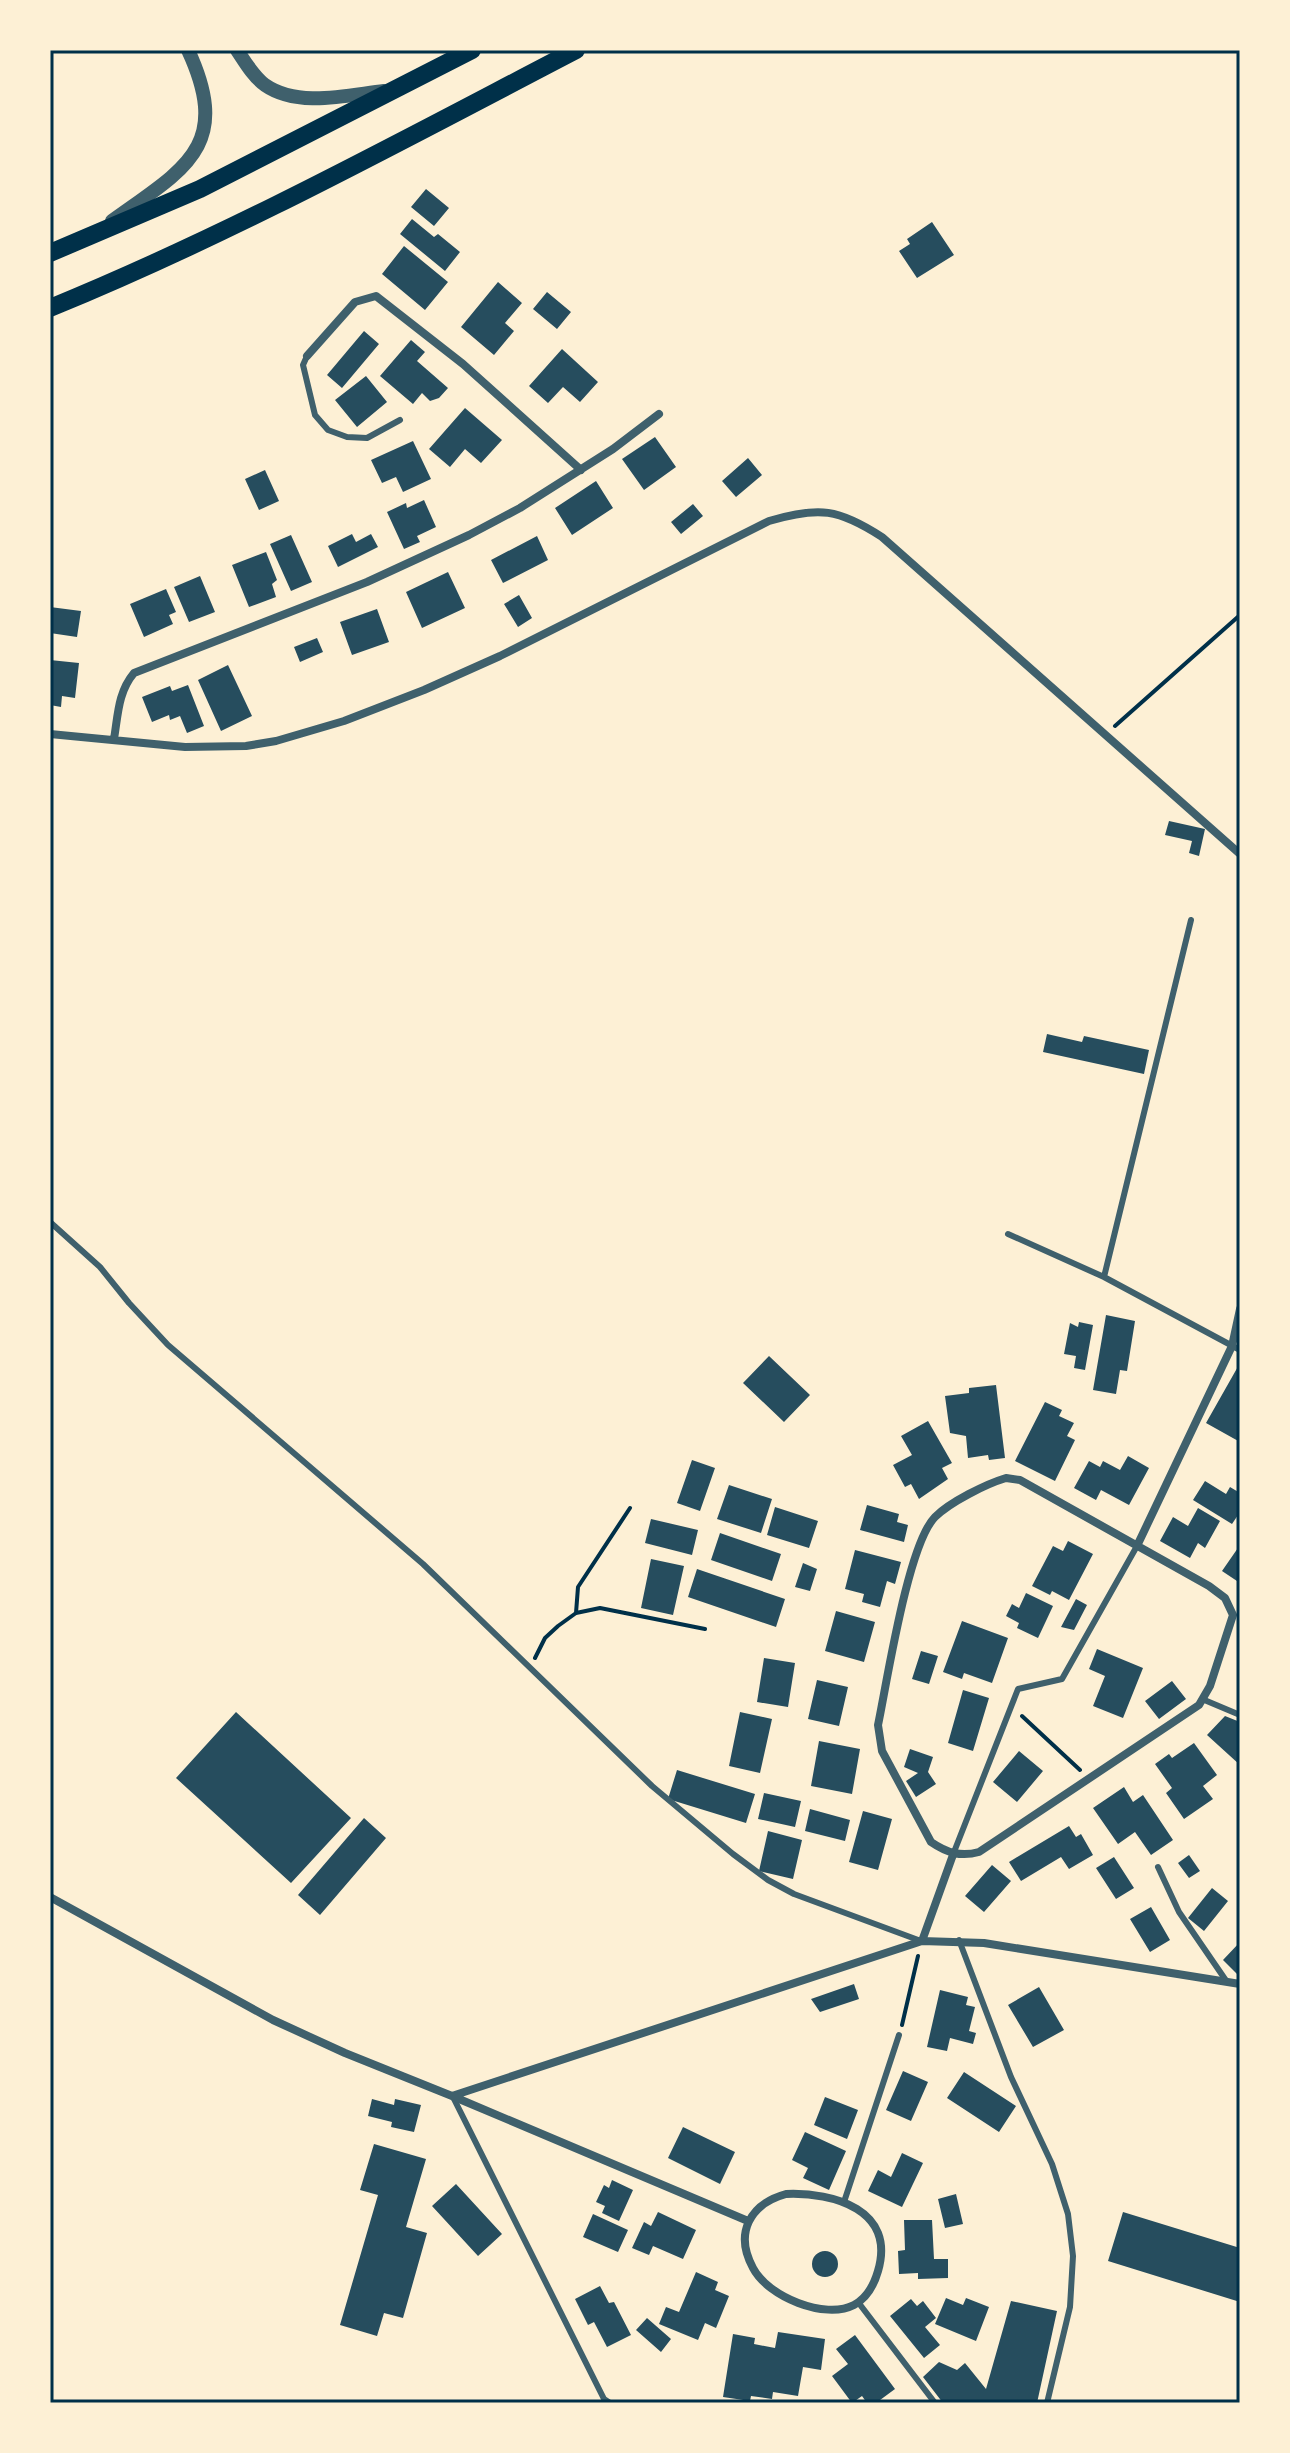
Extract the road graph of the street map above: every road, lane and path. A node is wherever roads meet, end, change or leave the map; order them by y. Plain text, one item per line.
1 (188, 50) edge
2 (237, 50) edge
3 (472, 50) edge
4 (576, 50) edge
5 (392, 91) junction
6 (90, 238) junction
7 (50, 253) edge
8 (50, 308) edge
9 (307, 356) joint
10 (659, 414) dead end
11 (400, 420) dead end
12 (581, 470) junction
13 (1240, 615) edge
14 (50, 734) edge
15 (1104, 736) junction
16 (114, 739) junction
17 (1240, 854) edge
18 (1191, 920) dead end
19 (50, 1222) edge
20 (1008, 1234) dead end
21 (1104, 1277) junction
22 (1240, 1309) edge
23 (1236, 1348) edge
24 (630, 1508) dead end
25 (1137, 1546) junction
26 (576, 1613) junction
27 (1237, 1614) edge
28 (705, 1629) dead end
29 (532, 1672) junction
30 (1202, 1699) junction
31 (1011, 1706) junction
32 (1240, 1715) edge
33 (1090, 1779) junction
34 (954, 1852) junction
35 (1158, 1867) dead end
36 (50, 1897) edge
37 (959, 1940) junction
38 (922, 1941) junction
39 (1227, 1982) junction
40 (1240, 1984) edge
41 (899, 2035) joint
42 (452, 2096) junction
43 (844, 2202) junction
44 (748, 2221) junction
45 (858, 2302) junction
46 (610, 2403) edge
47 (935, 2403) edge
48 (1047, 2403) edge

1 - 6 street
2 - 5 street
3 - 5 highway
4 - 8 highway
5 - 6 highway
6 - 7 highway
9 - 11 lane
9 - 12 street
10 - 12 street
12 - 16 street
13 - 15 path
14 - 16 street
15 - 16 street
15 - 17 street
18 - 21 lane
19 - 29 lane
20 - 21 lane
21 - 23 lane
22 - 23 street
23 - 25 street
24 - 26 path
25 - 27 street
25 - 31 lane
25 - 34 street
26 - 28 path
26 - 29 path
27 - 30 street
29 - 38 lane
30 - 32 lane
30 - 33 street
31 - 33 path
31 - 34 lane
33 - 34 street
34 - 38 street
35 - 39 lane
36 - 42 street
37 - 38 street
37 - 39 street
37 - 48 lane
38 - 41 path
38 - 42 street
39 - 40 street
41 - 43 lane
42 - 44 street
42 - 46 lane
43 - 44 street
43 - 45 street
44 - 45 street
45 - 47 lane

